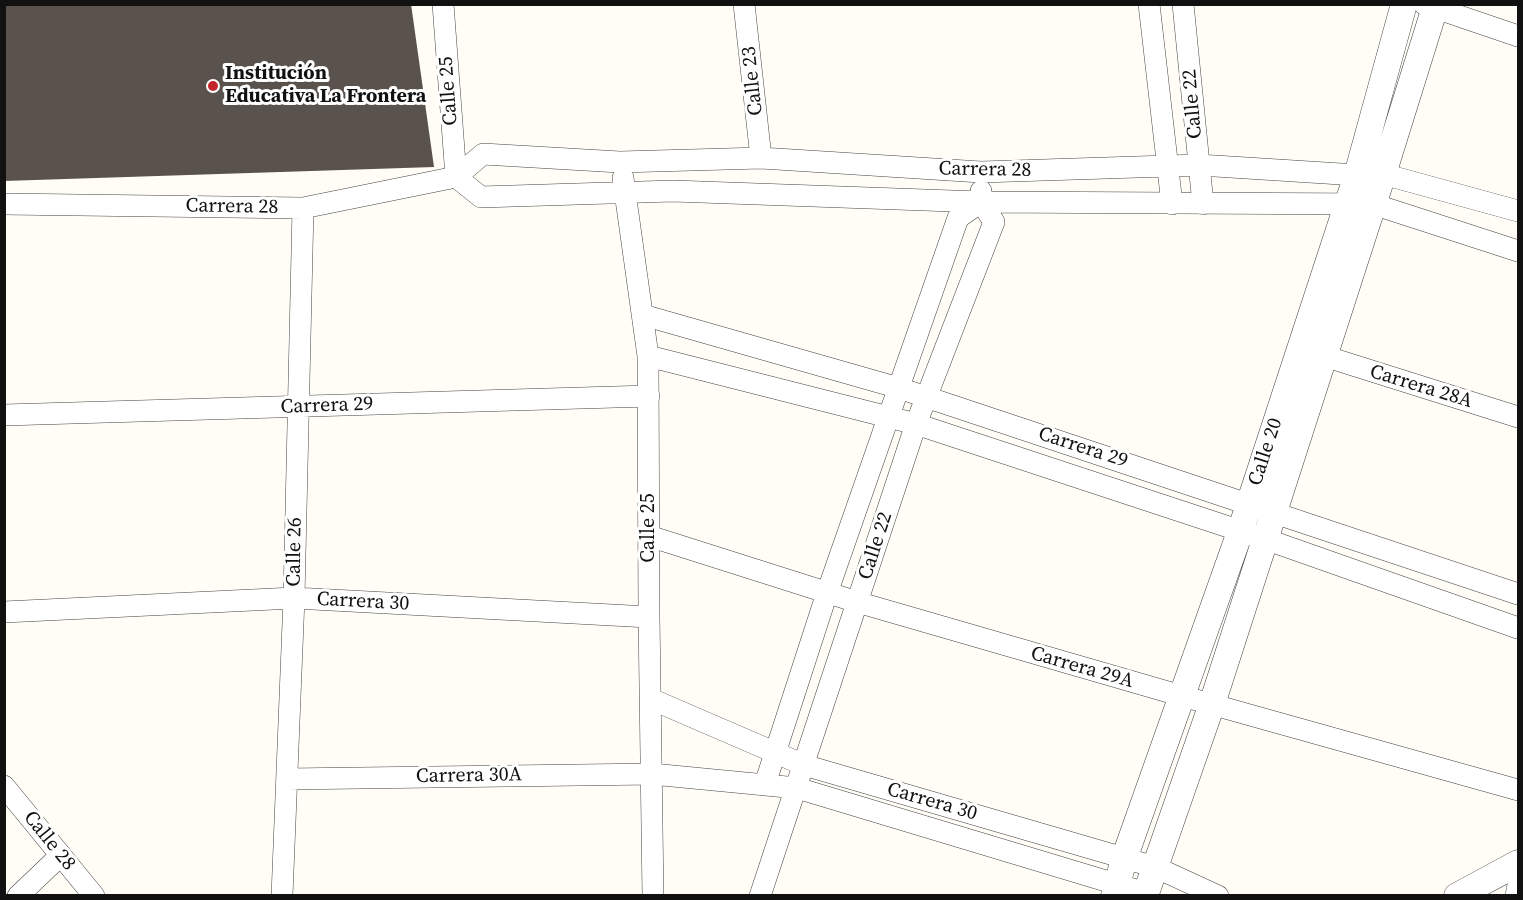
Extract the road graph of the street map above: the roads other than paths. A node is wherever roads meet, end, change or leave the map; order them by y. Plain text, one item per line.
1 (443, 4) edge
2 (744, 4) edge
3 (1149, 4) edge
4 (1184, 4) edge
5 (1404, 4) edge
6 (1431, 6) edge
7 (1518, 36) edge
8 (761, 158) junction
9 (621, 162) junction
10 (1199, 165) junction
11 (1168, 166) junction
12 (981, 172) junction
13 (1383, 174) junction
14 (1356, 175) junction
15 (456, 177) junction
16 (626, 192) junction
17 (981, 202) junction
18 (4, 204) edge
19 (1172, 204) junction
20 (1203, 204) junction
21 (1373, 204) junction
22 (1347, 206) junction
23 (303, 208) junction
24 (1518, 211) edge
25 (1518, 251) edge
26 (643, 315) junction
27 (648, 356) junction
28 (1324, 356) junction
29 (899, 388) junction
30 (649, 396) junction
31 (926, 397) junction
32 (297, 407) junction
33 (4, 415) edge
34 (889, 417) junction
35 (1518, 417) edge
36 (916, 424) junction
37 (1262, 507) junction
38 (1240, 532) junction
39 (649, 536) junction
40 (1264, 539) junction
41 (827, 593) junction
42 (1518, 594) edge
43 (294, 598) junction
44 (857, 602) junction
45 (4, 612) edge
46 (649, 617) junction
47 (1518, 628) edge
48 (1182, 696) junction
49 (651, 699) junction
50 (1212, 704) junction
51 (776, 753) junction
52 (804, 765) junction
53 (652, 774) junction
54 (287, 779) junction
55 (765, 784) junction
56 (4, 786) edge
57 (796, 788) junction
58 (1518, 790) edge
59 (61, 855) junction
60 (1125, 859) junction
61 (1518, 863) edge
62 (1155, 867) junction
63 (1518, 885) edge
64 (1116, 890) edge
65 (1145, 894) edge
66 (18, 896) edge
67 (94, 896) edge
68 (282, 896) edge
69 (653, 896) edge
70 (760, 896) edge
71 (1218, 896) edge
72 (1456, 896) edge
73 (1516, 896) edge

1 - 15 street, Calle 25
2 - 8 street, Calle 23
3 - 11 street, Calle 22
4 - 10 street, Calle 22
5 - 14 street, Calle 20
6 - 7 street
6 - 13 street, Calle 20
8 - 9 street, Carrera 28
8 - 12 street, Carrera 28
9 - 15 street, Carrera 28
9 - 16 street, Calle 25
10 - 11 street, Carrera 28
10 - 14 street, Carrera 28
10 - 20 street, Calle 22
11 - 12 street, Carrera 28
11 - 19 street, Calle 22
12 - 17 street, Calle 22
13 - 14 street, Carrera 28
13 - 21 street, Calle 20
13 - 24 street, Carrera 28
14 - 22 street, Calle 20
15 - 16 street, Carrera 28
15 - 23 street, Carrera 28
16 - 17 street, Carrera 28
16 - 26 street, Calle 25
17 - 19 street, Carrera 28
17 - 29 street, Calle 22
17 - 31 street, Calle 22
18 - 23 street, Carrera 28
19 - 20 street, Carrera 28
20 - 22 street, Carrera 28
21 - 22 street, Carrera 28
21 - 25 street, Carrera 28
21 - 28 street, Calle 20
22 - 37 street, Calle 20
23 - 32 street, Calle 26
26 - 27 street, Calle 25
26 - 29 street, Carrera 29
27 - 30 street, Calle 25
27 - 34 street, Carrera 29
28 - 35 street, Carrera 28A
28 - 37 street, Calle 20
29 - 31 street, Carrera 29
29 - 34 street, Calle 22
30 - 32 street, Carrera 29
30 - 39 street, Calle 25
31 - 36 street, Calle 22
31 - 37 street, Carrera 29
32 - 33 street, Carrera 29
32 - 43 street, Calle 26
34 - 36 street, Carrera 29
34 - 41 street, Calle 22
36 - 38 street, Carrera 29
36 - 44 street, Calle 22
37 - 38 street, Calle 20
37 - 40 street, Calle 20
37 - 42 street, Carrera 29
38 - 40 street, Carrera 29
38 - 48 street, Calle 20
39 - 41 street, Carrera 29A
39 - 46 street, Calle 25
40 - 47 street, Carrera 29
40 - 50 street, Calle 20
41 - 44 street, Carrera 29A
41 - 51 street, Calle 22
43 - 45 street, Carrera 30
43 - 46 street, Carrera 30
43 - 54 street, Calle 26
44 - 48 street, Carrera 29A
44 - 52 street, Calle 22
46 - 49 street, Calle 25
48 - 50 street, Carrera 29A
48 - 60 street, Calle 20
49 - 51 street, Carrera 30
49 - 53 street, Calle 25
50 - 58 street, Carrera 29A
50 - 62 street, Calle 20
51 - 52 street, Carrera 30
51 - 55 street, Calle 22
52 - 57 street, Calle 22
52 - 60 street, Carrera 30
53 - 54 street, Carrera 30A
53 - 55 street, Carrera 30
53 - 69 street, Calle 25
54 - 68 street, Calle 26
55 - 57 street, Carrera 30
56 - 59 street, Calle 28
57 - 64 street, Carrera 30
57 - 70 street, Calle 22
59 - 66 street
59 - 67 street, Calle 28
60 - 62 street, Carrera 30
60 - 64 street, Calle 20
61 - 72 street
62 - 65 street, Calle 20
62 - 71 street, Carrera 30
63 - 73 street
64 - 65 street, Carrera 30

